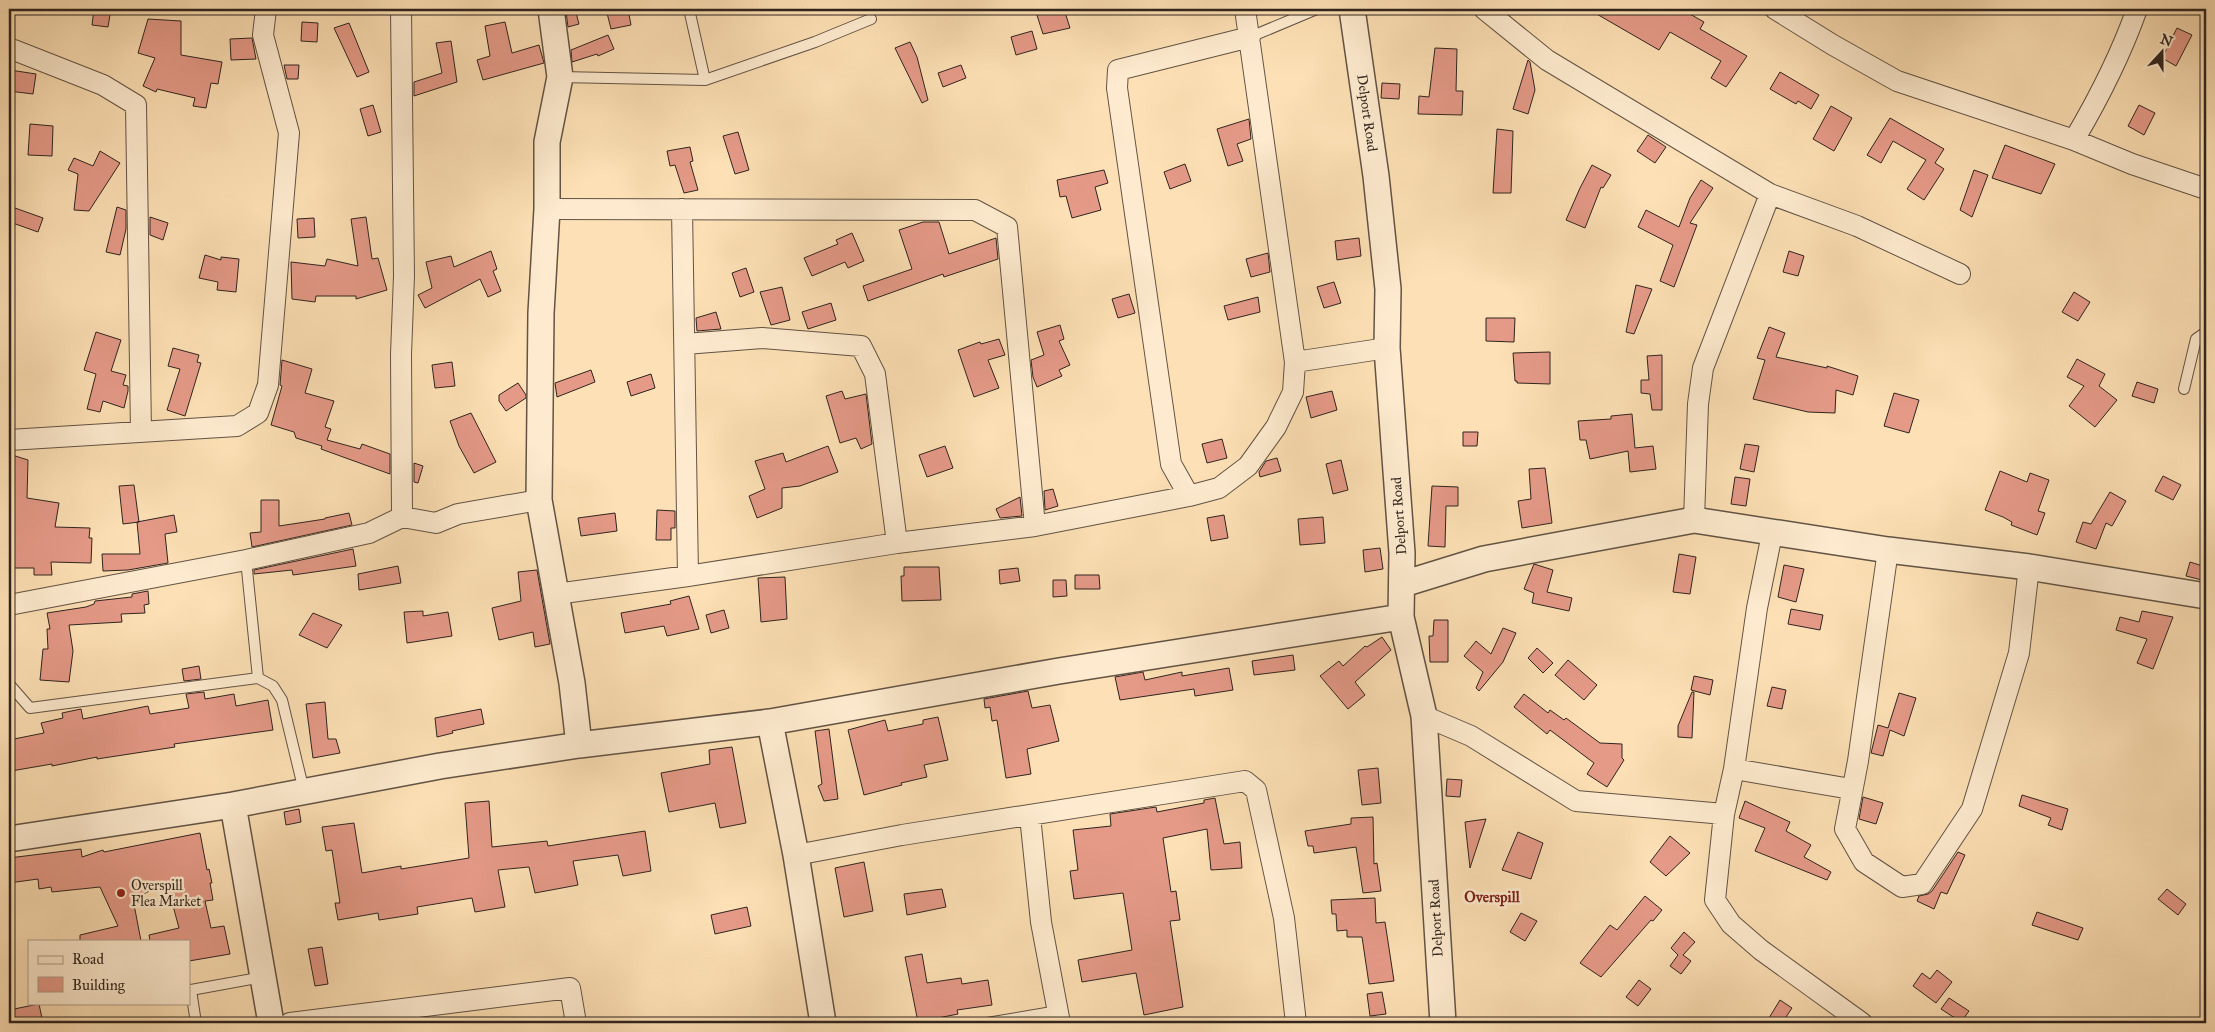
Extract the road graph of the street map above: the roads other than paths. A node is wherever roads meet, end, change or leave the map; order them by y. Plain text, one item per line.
1 (266, 9) edge
2 (401, 9) edge
3 (551, 9) edge
4 (689, 9) edge
5 (1246, 9) edge
6 (1317, 9) edge
7 (1352, 9) edge
8 (1484, 9) edge
9 (1775, 9) edge
10 (2137, 9) edge
11 (871, 19) dead end
12 (1250, 37) junction
13 (9, 50) edge
14 (560, 77) junction
15 (705, 80) junction
16 (2074, 140) junction
17 (2206, 189) edge
18 (1770, 194) junction
19 (547, 210) junction
20 (682, 210) junction
21 (1960, 274) dead end
22 (2206, 332) edge
23 (685, 344) junction
24 (1386, 348) junction
25 (1295, 362) junction
26 (2184, 390) dead end
27 (141, 432) junction
28 (9, 440) edge
29 (1189, 496) junction
30 (538, 500) junction
31 (402, 517) junction
32 (1694, 520) junction
33 (1036, 526) junction
34 (1772, 534) junction
35 (896, 543) junction
36 (1888, 550) junction
37 (246, 560) junction
38 (2028, 568) junction
39 (688, 576) junction
40 (1403, 584) junction
41 (556, 594) junction
42 (2206, 596) edge
43 (9, 605) edge
44 (1401, 617) junction
45 (258, 678) junction
46 (9, 684) edge
47 (1424, 716) junction
48 (770, 722) junction
49 (578, 745) junction
50 (1734, 769) junction
51 (1851, 789) junction
52 (304, 790) junction
53 (233, 805) junction
54 (1724, 814) junction
55 (1030, 816) junction
56 (9, 839) edge
57 (796, 856) junction
58 (263, 977) junction
59 (1059, 1017) edge
60 (196, 1023) edge
61 (271, 1023) edge
62 (290, 1023) edge
63 (576, 1023) edge
64 (823, 1023) edge
65 (987, 1023) edge
66 (1296, 1023) edge
67 (1443, 1023) edge
68 (1862, 1023) edge

1 - 27 street
2 - 31 street
3 - 14 street
4 - 15 lane
5 - 12 street
6 - 12 lane
7 - 24 street, Delport Road
8 - 18 street
9 - 16 street
10 - 16 street
11 - 15 lane
12 - 25 street
12 - 29 street
13 - 27 street
14 - 15 lane
14 - 19 street
16 - 17 street
18 - 21 street
18 - 32 street
19 - 20 street
19 - 30 street
20 - 23 street
20 - 33 street
22 - 26 lane
23 - 35 street
23 - 39 street
24 - 25 street
24 - 40 street, Delport Road
25 - 29 street
27 - 28 street
29 - 33 street
30 - 31 street
30 - 41 street
31 - 37 street
32 - 34 street
32 - 40 street
33 - 35 street
34 - 36 street
34 - 50 street
35 - 39 street
36 - 38 street
36 - 51 street
37 - 43 street
37 - 45 lane
38 - 42 street
38 - 51 street
39 - 41 street
40 - 44 street, Delport Road
41 - 49 street
44 - 47 street, Delport Road
44 - 48 street
45 - 46 lane
45 - 52 lane
47 - 54 street
47 - 67 street, Delport Road
48 - 49 street
48 - 57 street
49 - 52 street
50 - 51 street
50 - 54 street
52 - 53 street
53 - 56 street
53 - 58 street
54 - 68 street
55 - 57 street
55 - 59 street
55 - 66 street
57 - 64 street
58 - 60 lane
58 - 61 street
59 - 65 lane
62 - 63 street

